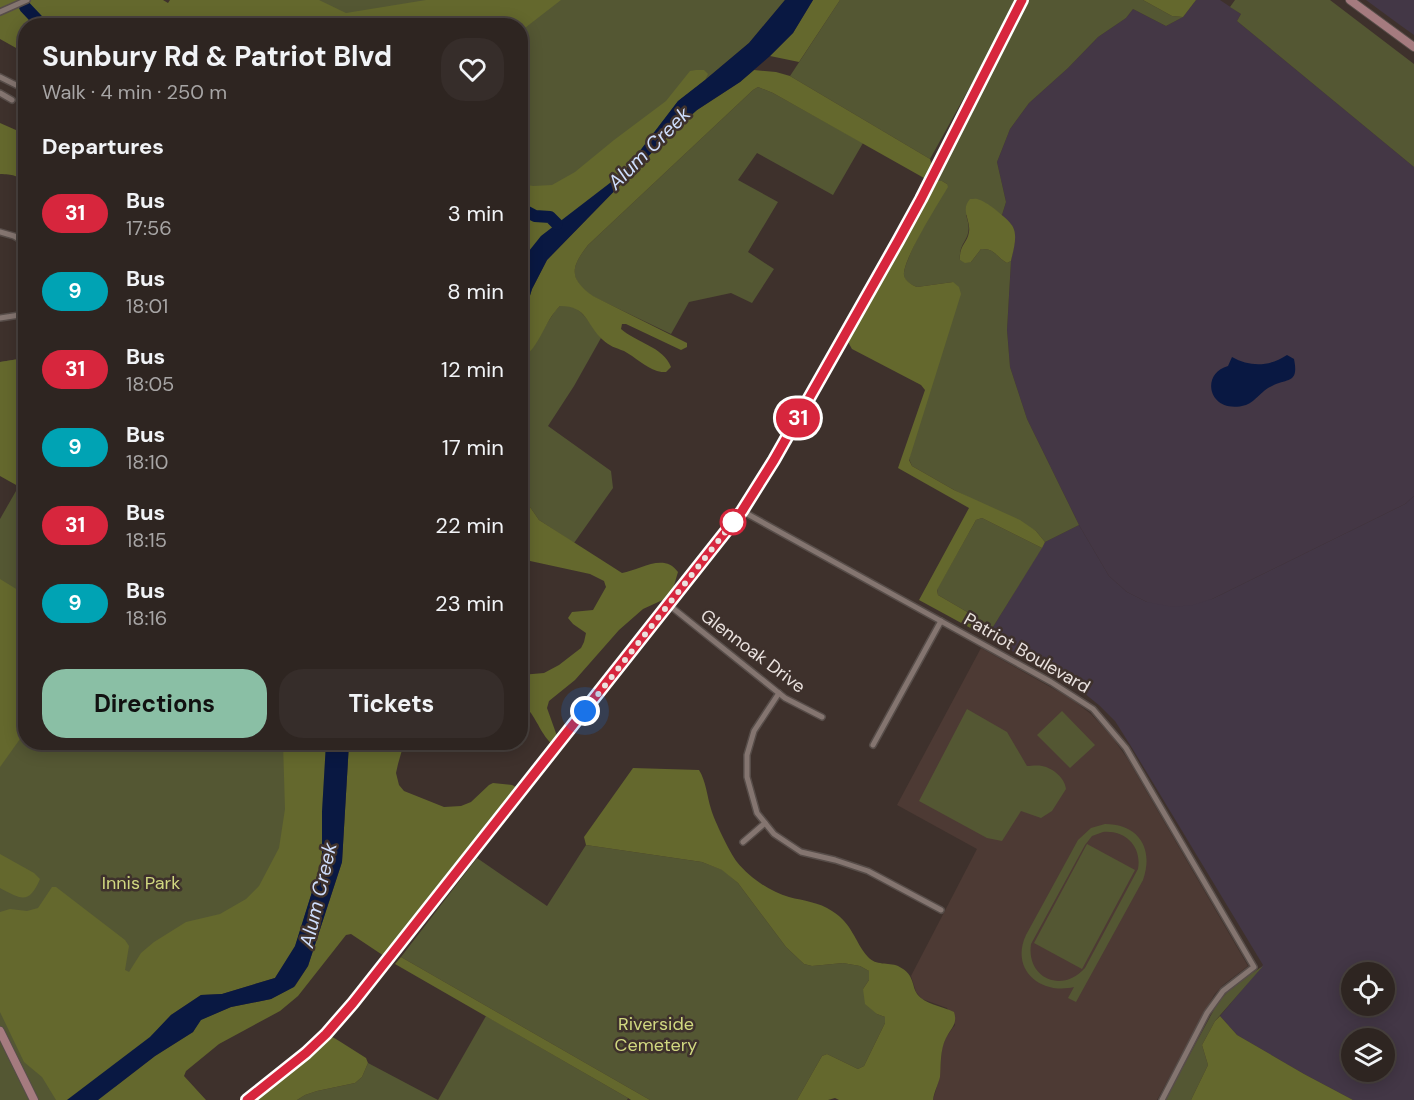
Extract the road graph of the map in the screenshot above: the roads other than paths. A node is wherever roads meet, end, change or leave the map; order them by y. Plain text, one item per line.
1 (27, 0) edge
2 (1022, 0) edge
3 (1350, 0) edge
4 (0, 12) edge
5 (1414, 47) edge
6 (0, 76) edge
7 (18, 86) edge
8 (0, 93) edge
9 (12, 100) dead end
10 (0, 232) edge
11 (18, 240) edge
12 (18, 315) edge
13 (0, 318) edge
14 (742, 511) junction
15 (669, 605) junction
16 (941, 621) junction
17 (779, 693) junction
18 (822, 717) dead end
19 (873, 745) dead end
20 (765, 823) junction
21 (743, 842) dead end
22 (941, 910) dead end
23 (0, 1031) edge
24 (34, 1100) edge
25 (247, 1100) edge
26 (1162, 1100) edge

1 - 4 street
2 - 14 main road
3 - 5 main road
6 - 7 street
8 - 9 street
10 - 11 street
12 - 13 street
14 - 15 main road
14 - 16 street, Patriot Boulevard
15 - 17 street, Glennoak Drive
15 - 25 main road
16 - 19 street
16 - 26 street, Patriot Boulevard
17 - 18 street, Glennoak Drive
17 - 20 street
20 - 21 street
20 - 22 street
23 - 24 main road

